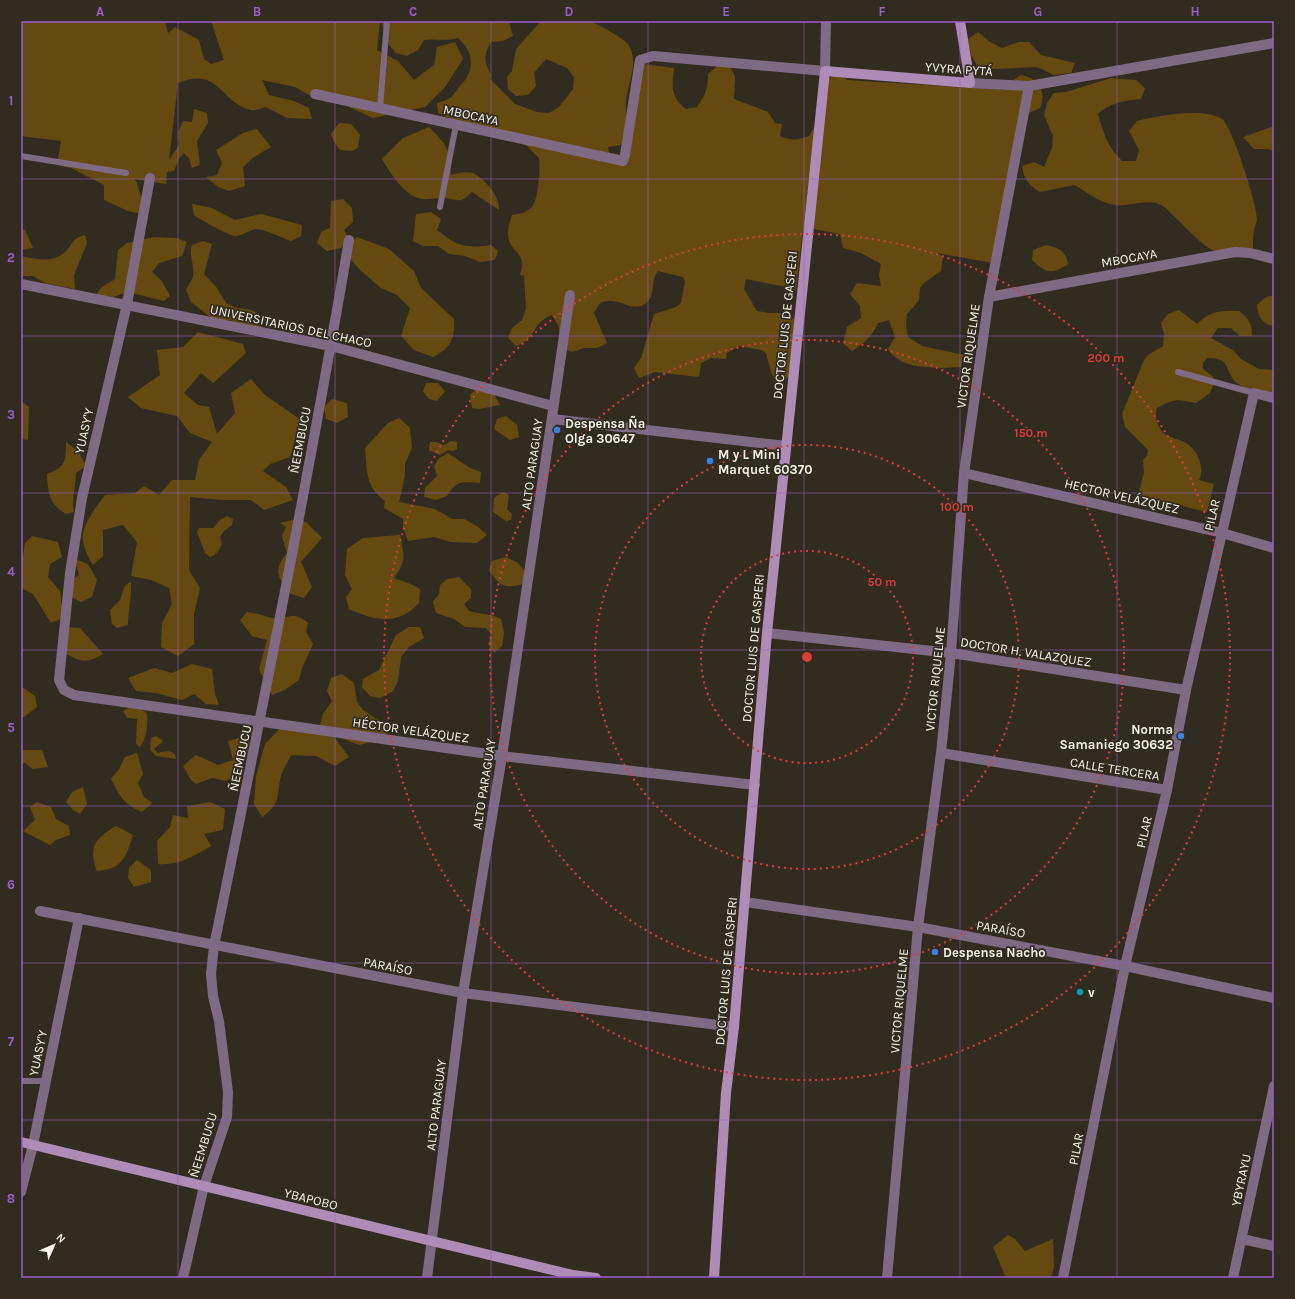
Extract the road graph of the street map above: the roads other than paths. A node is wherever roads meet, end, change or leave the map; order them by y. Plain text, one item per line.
1 (387, 21) edge
2 (826, 21) edge
3 (960, 21) edge
4 (1274, 43) edge
5 (825, 71) junction
6 (970, 83) junction
7 (1029, 86) junction
8 (314, 94) dead end
9 (380, 108) junction
10 (456, 125) junction
11 (21, 156) edge
12 (623, 161) joint
13 (126, 173) dead end
14 (150, 178) dead end
15 (440, 207) dead end
16 (349, 240) dead end
17 (1274, 259) edge
18 (21, 284) edge
19 (570, 295) dead end
20 (989, 297) junction
21 (127, 304) junction
22 (331, 346) junction
23 (1178, 372) dead end
24 (1254, 393) junction
25 (1274, 398) edge
26 (553, 406) junction
27 (552, 419) junction
28 (786, 446) junction
29 (964, 472) junction
30 (1222, 533) junction
31 (1274, 548) edge
32 (767, 633) junction
33 (951, 653) junction
34 (64, 690) joint
35 (1186, 690) junction
36 (260, 722) junction
37 (941, 753) junction
38 (502, 756) junction
39 (755, 785) junction
40 (1167, 790) junction
41 (745, 902) junction
42 (40, 911) dead end
43 (79, 918) junction
44 (918, 927) junction
45 (214, 946) junction
46 (1126, 966) junction
47 (463, 994) junction
48 (1274, 998) edge
49 (734, 1027) junction
50 (21, 1081) edge
51 (46, 1081) junction
52 (1274, 1086) edge
53 (21, 1142) edge
54 (33, 1145) junction
55 (204, 1186) junction
56 (21, 1192) edge
57 (1242, 1239) junction
58 (432, 1242) junction
59 (1274, 1246) edge
60 (183, 1278) edge
61 (427, 1278) edge
62 (596, 1278) edge
63 (714, 1278) edge
64 (887, 1278) edge
65 (1063, 1278) edge
66 (1233, 1278) edge

1 - 9 lane
2 - 5 street, DOCTOR LUIS DE GASPERI
3 - 6 street
4 - 7 street, YVYRA PYTÁ
5 - 6 street, YVYRA PYTÁ
5 - 12 street, YVYRA PYTÁ
5 - 28 street, DOCTOR LUIS DE GASPERI
6 - 7 street, YVYRA PYTÁ
7 - 20 street, VICTOR RIQUELME
8 - 9 street, MBOCAYA
9 - 10 street, MBOCAYA
10 - 12 street, MBOCAYA
10 - 15 lane
11 - 13 lane
14 - 21 street, YUASY'Y
16 - 22 street, ÑEEMBUCU
17 - 20 street, MBOCAYA
18 - 21 street, UNIVERSITARIOS DEL CHACO
19 - 26 street, ALTO PARAGUAY
20 - 29 street, VICTOR RIQUELME
21 - 22 street, UNIVERSITARIOS DEL CHACO
21 - 34 street, YUASY'Y
22 - 26 street, UNIVERSITARIOS DEL CHACO
22 - 36 street, ÑEEMBUCU
23 - 24 lane
24 - 25 street
24 - 30 street, PILAR
26 - 27 street, ALTO PARAGUAY
27 - 28 street
27 - 38 street, ALTO PARAGUAY
28 - 32 street, DOCTOR LUIS DE GASPERI
29 - 30 street, HECTOR VELÁZQUEZ
29 - 33 street, VICTOR RIQUELME
30 - 31 street, HECTOR VELÁZQUEZ
30 - 35 street, PILAR
32 - 33 street, DOCTOR H. VALAZQUEZ
32 - 39 street, DOCTOR LUIS DE GASPERI
33 - 35 street, DOCTOR H. VALAZQUEZ
33 - 37 street, VICTOR RIQUELME
34 - 36 street, HÉCTOR VELÁZQUEZ
35 - 40 street, PILAR
36 - 38 street, HÉCTOR VELÁZQUEZ
36 - 45 street, ÑEEMBUCU
37 - 40 street, CALLE TERCERA
37 - 44 street, VICTOR RIQUELME
38 - 39 street, HÉCTOR VELÁZQUEZ
38 - 47 street, ALTO PARAGUAY
39 - 41 street, DOCTOR LUIS DE GASPERI
40 - 46 street, PILAR
41 - 44 street, PARAÍSO
41 - 49 street, DOCTOR LUIS DE GASPERI
42 - 43 street, PARAÍSO
43 - 45 street, PARAÍSO
43 - 51 street, YUASY'Y
44 - 46 street, PARAÍSO
44 - 64 street, VICTOR RIQUELME
45 - 47 street, PARAÍSO
45 - 55 street, ÑEEMBUCU
46 - 48 street, PARAÍSO
46 - 65 street, PILAR
47 - 49 street, PARAÍSO
47 - 58 street, ALTO PARAGUAY
49 - 63 street, DOCTOR LUIS DE GASPERI
50 - 51 lane
51 - 54 street, YUASY'Y
52 - 57 street, YBYRAYU
53 - 54 street, YBAPOBO
54 - 55 street, YBAPOBO
54 - 56 street, YUASY'Y
55 - 58 street, YBAPOBO
55 - 60 street, ÑEEMBUCU
57 - 59 street
57 - 66 street, YBYRAYU
58 - 61 street, ALTO PARAGUAY
58 - 62 street, YBAPOBO

